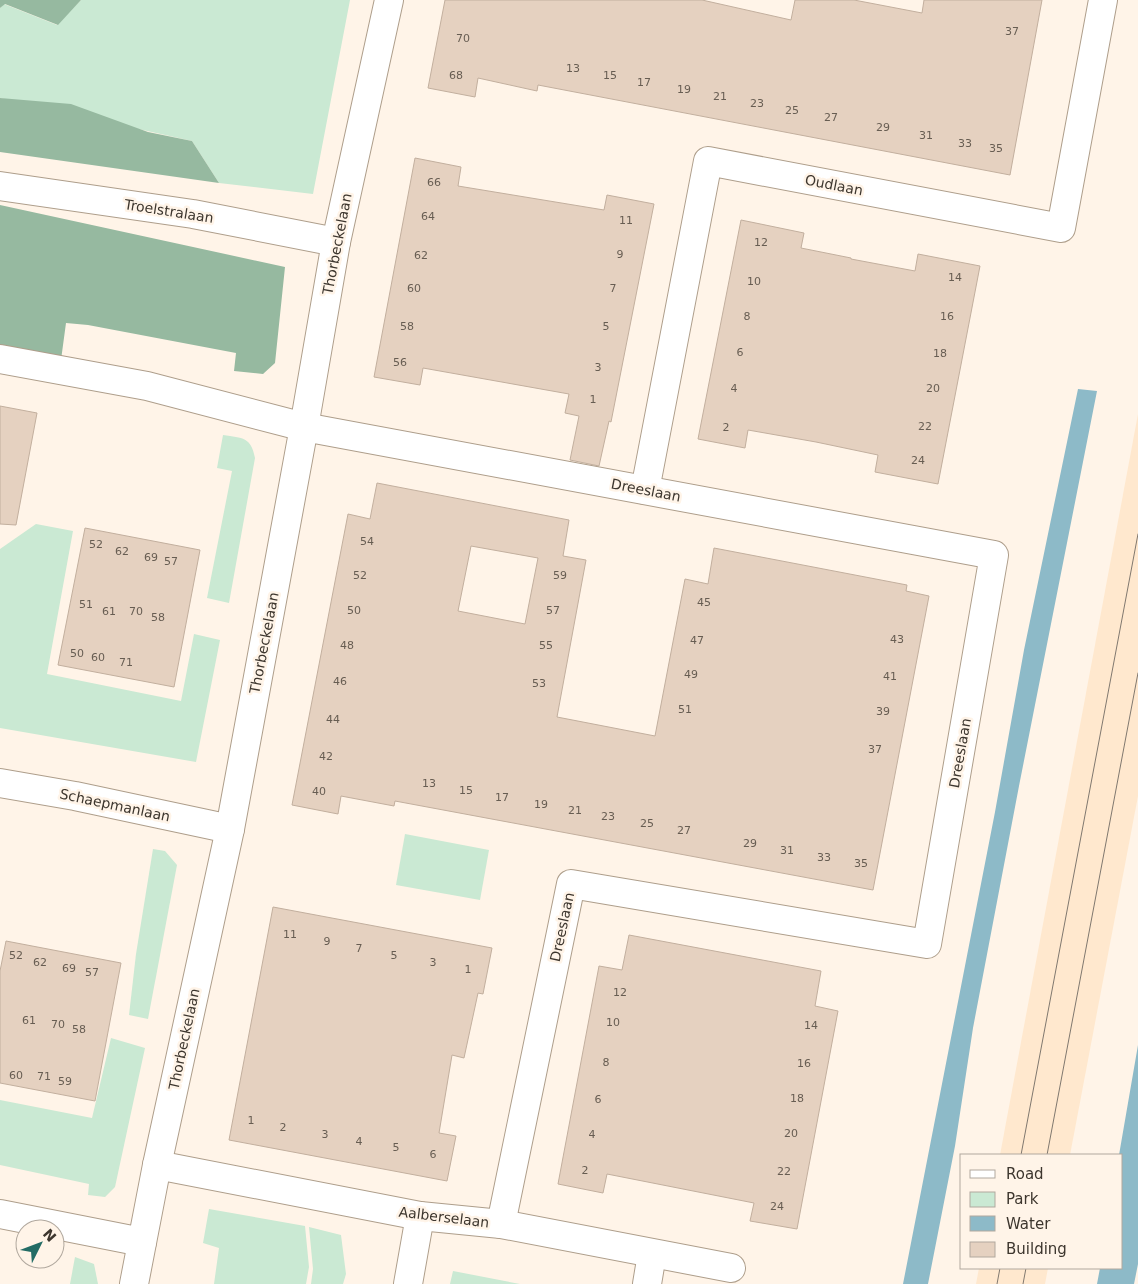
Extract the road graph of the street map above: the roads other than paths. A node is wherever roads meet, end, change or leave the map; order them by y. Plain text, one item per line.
1 (389, 0) edge
2 (1103, 0) edge
3 (0, 186) edge
4 (336, 242) junction
5 (0, 359) edge
6 (304, 427) junction
7 (645, 490) junction
8 (0, 783) edge
9 (230, 830) junction
10 (157, 1164) junction
11 (0, 1214) edge
12 (420, 1216) junction
13 (501, 1224) junction
14 (142, 1242) junction
15 (652, 1254) junction
16 (731, 1268) dead end
17 (134, 1284) edge
18 (408, 1284) edge
19 (647, 1284) edge

1 - 4 street, Thorbeckelaan
2 - 7 street, Oudlaan
3 - 4 street, Troelstralaan
4 - 6 street, Thorbeckelaan
5 - 6 street
6 - 7 street, Dreeslaan
6 - 9 street, Thorbeckelaan
7 - 13 street, Dreeslaan
8 - 9 street, Schaepmanlaan
9 - 10 street, Thorbeckelaan
10 - 12 street, Aalberselaan
10 - 14 street, Thorbeckelaan
11 - 14 street
12 - 13 street, Aalberselaan
12 - 18 street
13 - 15 street, Aalberselaan
14 - 17 street, Thorbeckelaan
15 - 16 street, Aalberselaan
15 - 19 street

